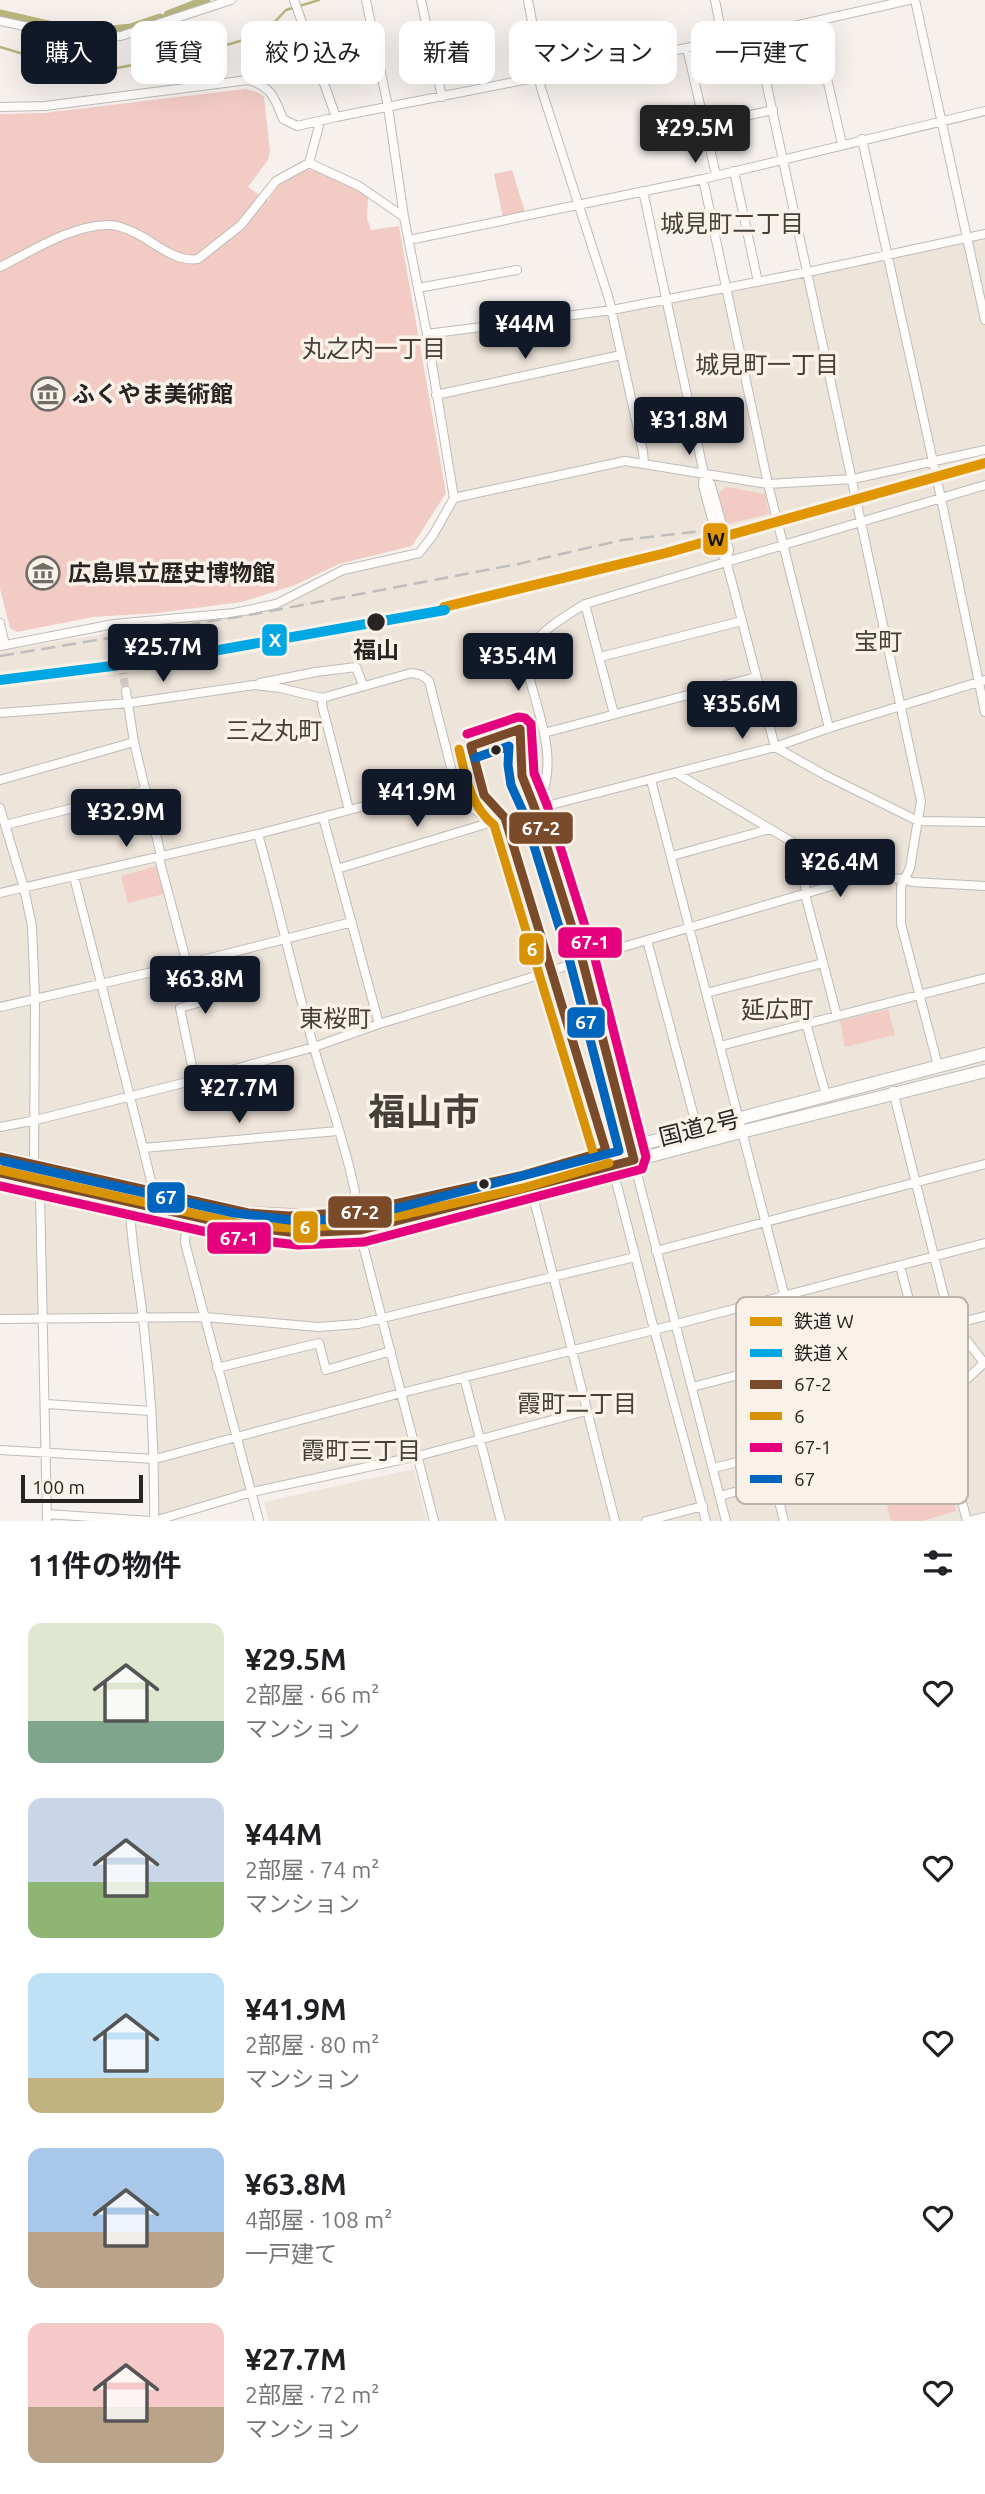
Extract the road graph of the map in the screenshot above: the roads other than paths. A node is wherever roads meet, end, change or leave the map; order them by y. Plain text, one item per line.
1 (231, 0) edge
2 (366, 0) edge
3 (421, 0) edge
4 (528, 0) edge
5 (715, 0) edge
6 (909, 0) edge
7 (915, 0) edge
8 (296, 5) edge
9 (0, 21) edge
10 (532, 21) edge
11 (719, 21) edge
12 (818, 21) edge
13 (691, 47) edge
14 (687, 48) junction
15 (677, 50) edge
16 (509, 84) edge
17 (541, 84) edge
18 (767, 84) edge
19 (828, 84) edge
20 (442, 97) junction
21 (0, 107) edge
22 (388, 107) junction
23 (773, 110) junction
24 (985, 111) edge
25 (336, 117) junction
26 (941, 121) junction
27 (320, 122) junction
28 (705, 125) junction
29 (862, 139) junction
30 (842, 144) junction
31 (783, 159) junction
32 (309, 163) junction
33 (734, 171) junction
34 (716, 175) junction
35 (703, 179) junction
36 (643, 191) junction
37 (579, 205) junction
38 (404, 217) junction
39 (985, 234) edge
40 (966, 238) junction
41 (409, 240) junction
42 (888, 255) junction
43 (0, 267) edge
44 (517, 270) dead end
45 (808, 272) junction
46 (758, 282) junction
47 (418, 288) junction
48 (726, 288) junction
49 (666, 300) junction
50 (612, 310) junction
51 (985, 320) edge
52 (427, 334) junction
53 (621, 355) junction
54 (436, 395) junction
55 (985, 450) edge
56 (644, 463) junction
57 (933, 463) junction
58 (704, 474) junction
59 (853, 479) junction
60 (768, 484) junction
61 (985, 485) edge
62 (454, 498) junction
63 (941, 498) junction
64 (862, 522) junction
65 (783, 545) junction
66 (726, 560) junction
67 (584, 604) junction
68 (742, 621) junction
69 (0, 623) edge
70 (3, 645) edge
71 (600, 657) junction
72 (757, 677) junction
73 (982, 681) edge
74 (254, 685) junction
75 (363, 685) junction
76 (127, 691) tunnel mouth
77 (322, 698) junction
78 (130, 703) junction
79 (901, 706) junction
80 (985, 712) edge
81 (0, 713) edge
82 (614, 714) junction
83 (829, 728) junction
84 (544, 733) junction
85 (134, 742) junction
86 (775, 747) junction
87 (676, 773) junction
88 (0, 780) edge
89 (651, 780) junction
90 (444, 785) dead end
91 (146, 790) junction
92 (0, 808) edge
93 (535, 809) junction
94 (349, 810) junction
95 (323, 817) junction
96 (505, 818) junction
97 (918, 821) junction
98 (491, 822) junction
99 (985, 822) edge
100 (5, 825) junction
101 (770, 830) junction
102 (258, 834) junction
103 (794, 843) junction
104 (161, 856) junction
105 (672, 856) junction
106 (337, 869) junction
107 (852, 876) junction
108 (74, 877) junction
109 (908, 880) junction
110 (985, 886) edge
111 (24, 888) junction
112 (0, 893) edge
113 (806, 894) junction
114 (352, 922) junction
115 (689, 928) junction
116 (285, 939) junction
117 (647, 940) junction
118 (582, 959) junction
119 (192, 963) junction
120 (823, 963) junction
121 (552, 971) junction
122 (985, 978) edge
123 (103, 984) junction
124 (706, 993) junction
125 (919, 995) junction
126 (35, 998) junction
127 (0, 1007) edge
128 (837, 1016) junction
129 (806, 1023) junction
130 (379, 1024) junction
131 (720, 1046) junction
132 (314, 1047) junction
133 (985, 1054) edge
134 (938, 1066) junction
135 (985, 1071) edge
136 (890, 1078) junction
137 (195, 1080) junction
138 (893, 1094) junction
139 (826, 1095) junction
140 (130, 1096) junction
141 (739, 1117) junction
142 (36, 1120) junction
143 (0, 1127) edge
144 (697, 1128) junction
145 (338, 1131) junction
146 (743, 1131) junction
147 (630, 1145) junction
148 (143, 1148) junction
149 (606, 1151) junction
150 (0, 1157) edge
151 (634, 1160) junction
152 (34, 1163) junction
153 (985, 1164) edge
154 (611, 1166) junction
155 (0, 1173) edge
156 (38, 1181) junction
157 (916, 1182) junction
158 (531, 1188) junction
159 (149, 1190) junction
160 (130, 1202) junction
161 (359, 1212) junction
162 (187, 1215) junction
163 (767, 1222) junction
164 (361, 1230) junction
165 (985, 1243) edge
166 (656, 1251) junction
167 (934, 1256) junction
168 (635, 1257) junction
169 (900, 1266) junction
170 (554, 1277) junction
171 (785, 1295) junction
172 (777, 1297) edge
173 (908, 1297) edge
174 (946, 1297) edge
175 (736, 1308) edge
176 (205, 1317) junction
177 (0, 1319) edge
178 (42, 1319) junction
179 (143, 1319) junction
180 (383, 1320) junction
181 (676, 1324) junction
182 (654, 1330) junction
183 (968, 1341) edge
184 (572, 1350) junction
185 (391, 1351) junction
186 (985, 1363) edge
187 (217, 1368) junction
188 (736, 1376) edge
189 (464, 1377) junction
190 (968, 1378) edge
191 (692, 1387) junction
192 (401, 1393) junction
193 (46, 1404) junction
194 (151, 1411) junction
195 (586, 1411) junction
196 (237, 1436) junction
197 (481, 1440) junction
198 (0, 1450) edge
199 (46, 1451) junction
200 (418, 1456) junction
201 (155, 1459) junction
202 (736, 1463) edge
203 (713, 1468) junction
204 (253, 1492) junction
205 (736, 1492) edge
206 (720, 1496) junction
207 (780, 1504) edge
208 (963, 1504) edge
209 (703, 1506) junction
210 (47, 1517) edge
211 (985, 1517) edge
212 (153, 1521) edge
213 (259, 1521) edge
214 (435, 1521) edge
215 (501, 1521) edge
216 (615, 1521) edge
217 (646, 1521) edge
218 (706, 1521) edge
219 (726, 1521) edge
220 (784, 1521) edge
221 (967, 1521) edge

1 - 9 street
2 - 22 street
3 - 20 street
4 - 10 street
5 - 11 street
6 - 12 street
7 - 26 street
8 - 25 street
13 - 14 street
14 - 15 street
14 - 28 street
16 - 20 street
17 - 37 street
18 - 23 street
19 - 30 street
20 - 22 street
21 - 27 street
22 - 25 street
22 - 38 street
23 - 28 street
23 - 31 street
24 - 26 street
25 - 27 street
26 - 29 street
26 - 40 street
27 - 32 street
28 - 34 street
29 - 30 street
29 - 42 street
30 - 31 street
31 - 33 street
31 - 45 street
32 - 38 street
32 - 43 street
33 - 34 street
33 - 46 street
34 - 35 street
35 - 36 street
35 - 48 street
36 - 37 street
36 - 49 street
37 - 41 street
37 - 50 street
38 - 41 street
39 - 40 street
40 - 42 street
40 - 51 street
41 - 47 street
42 - 45 street
42 - 57 street
44 - 47 street
45 - 46 street
45 - 59 street
46 - 48 street
47 - 52 street
48 - 49 street
48 - 60 street
49 - 50 street
49 - 58 street
50 - 52 street
50 - 53 street
52 - 54 street
53 - 54 street
53 - 56 street
54 - 62 street
55 - 57 street
56 - 58 street
56 - 62 street
57 - 59 street
57 - 63 street
58 - 60 street
58 - 66 street
59 - 60 street
59 - 64 street
60 - 65 street
61 - 63 street
62 - 70 street
63 - 64 street
63 - 73 street
64 - 65 street
64 - 79 street
65 - 66 street
65 - 83 street
66 - 67 street
66 - 68 street
67 - 71 street
67 - 84 street
68 - 71 street
68 - 72 street
69 - 70 street
71 - 82 street
72 - 82 street
72 - 86 street
73 - 79 street
73 - 80 street
74 - 75 street
74 - 77 street
74 - 78 street
75 - 77 street
75 - 98 street
76 - 78 street
77 - 94 street
78 - 81 street
78 - 85 street
79 - 83 street
79 - 97 street
82 - 84 street
83 - 86 street
84 - 93 street
85 - 88 street
85 - 91 street
86 - 87 street
86 - 97 street
87 - 89 street
87 - 101 street
89 - 93 street
89 - 105 street
90 - 94 street
91 - 100 street
91 - 104 street
92 - 100 street
93 - 96 street
93 - 118 street
94 - 95 street
95 - 102 street
95 - 106 street
96 - 98 street
96 - 121 street
97 - 99 street
97 - 109 street
98 - 106 street
100 - 111 street
101 - 103 street
101 - 105 street
102 - 104 street
102 - 116 street
103 - 107 street
103 - 113 street
104 - 108 street
104 - 119 street
105 - 115 street
106 - 114 street
107 - 109 street
107 - 113 street
108 - 111 street
108 - 123 street
109 - 110 street
109 - 125 street
111 - 112 street
111 - 126 street
113 - 115 street
113 - 120 street
114 - 116 street
114 - 130 street
115 - 117 street
115 - 124 street
116 - 119 street
116 - 132 street
117 - 118 street
117 - 144 street
118 - 121 street
118 - 147 street
119 - 123 street
119 - 137 street
120 - 124 street
120 - 128 street
121 - 130 street
121 - 149 street
122 - 125 street
123 - 126 street
123 - 140 street
124 - 131 street
125 - 128 street
125 - 134 street
126 - 127 street
126 - 142 street
128 - 129 street
129 - 131 street
129 - 139 street
130 - 132 street
131 - 141 street
132 - 137 street
132 - 145 street
133 - 134 highway, 国道2号
134 - 136 highway, 国道2号
135 - 138 highway, 国道2号
136 - 138 street
136 - 139 highway, 国道2号
137 - 140 street
138 - 146 highway, 国道2号
138 - 157 street
139 - 141 highway, 国道2号
140 - 142 street
140 - 148 street
141 - 144 highway, 国道2号
141 - 146 street
142 - 143 street
142 - 152 street
144 - 147 highway, 国道2号
145 - 148 street
145 - 161 street
146 - 151 highway, 国道2号
146 - 163 street
147 - 149 highway, 国道2号
147 - 151 street
148 - 159 street
149 - 154 street
149 - 161 highway, 国道2号
150 - 152 highway, 国道2号
151 - 154 highway, 国道2号
151 - 166 street
152 - 156 street
152 - 159 highway, 国道2号
153 - 157 street
154 - 158 highway, 国道2号
154 - 168 street
155 - 156 highway, 国道2号
156 - 160 highway, 国道2号
156 - 178 street
157 - 163 street
157 - 167 street
158 - 164 highway, 国道2号
158 - 170 street
159 - 161 highway, 国道2号
160 - 162 highway, 国道2号
160 - 179 street
161 - 164 street
162 - 164 highway, 国道2号
162 - 176 street
163 - 166 street
163 - 171 street
164 - 180 street
165 - 167 street
166 - 181 street
167 - 169 street
167 - 174 street
168 - 170 street
168 - 182 street
169 - 171 street
169 - 173 street
170 - 180 street
170 - 184 street
171 - 172 street
175 - 181 street
176 - 179 street
176 - 180 street
176 - 187 street
177 - 178 street
178 - 179 street
178 - 193 street
179 - 194 street
180 - 185 street
181 - 182 street
181 - 191 street
182 - 184 street
182 - 209 street
183 - 186 street
184 - 189 street
184 - 195 street
185 - 187 street
185 - 192 street
186 - 190 street
187 - 196 street
188 - 191 street
189 - 192 street
189 - 197 street
191 - 203 street
192 - 196 street
192 - 200 street
193 - 194 street
193 - 199 street
194 - 201 street
195 - 197 street
195 - 216 street
196 - 201 street
196 - 204 street
197 - 200 street
197 - 215 street
198 - 199 street
199 - 201 street
199 - 210 street
200 - 204 street
200 - 214 street
201 - 212 street
202 - 203 street
203 - 206 street
204 - 212 street
204 - 213 street
205 - 206 street
206 - 219 street
207 - 220 street
208 - 221 street
209 - 217 street
209 - 218 street
210 - 212 street
211 - 221 street

